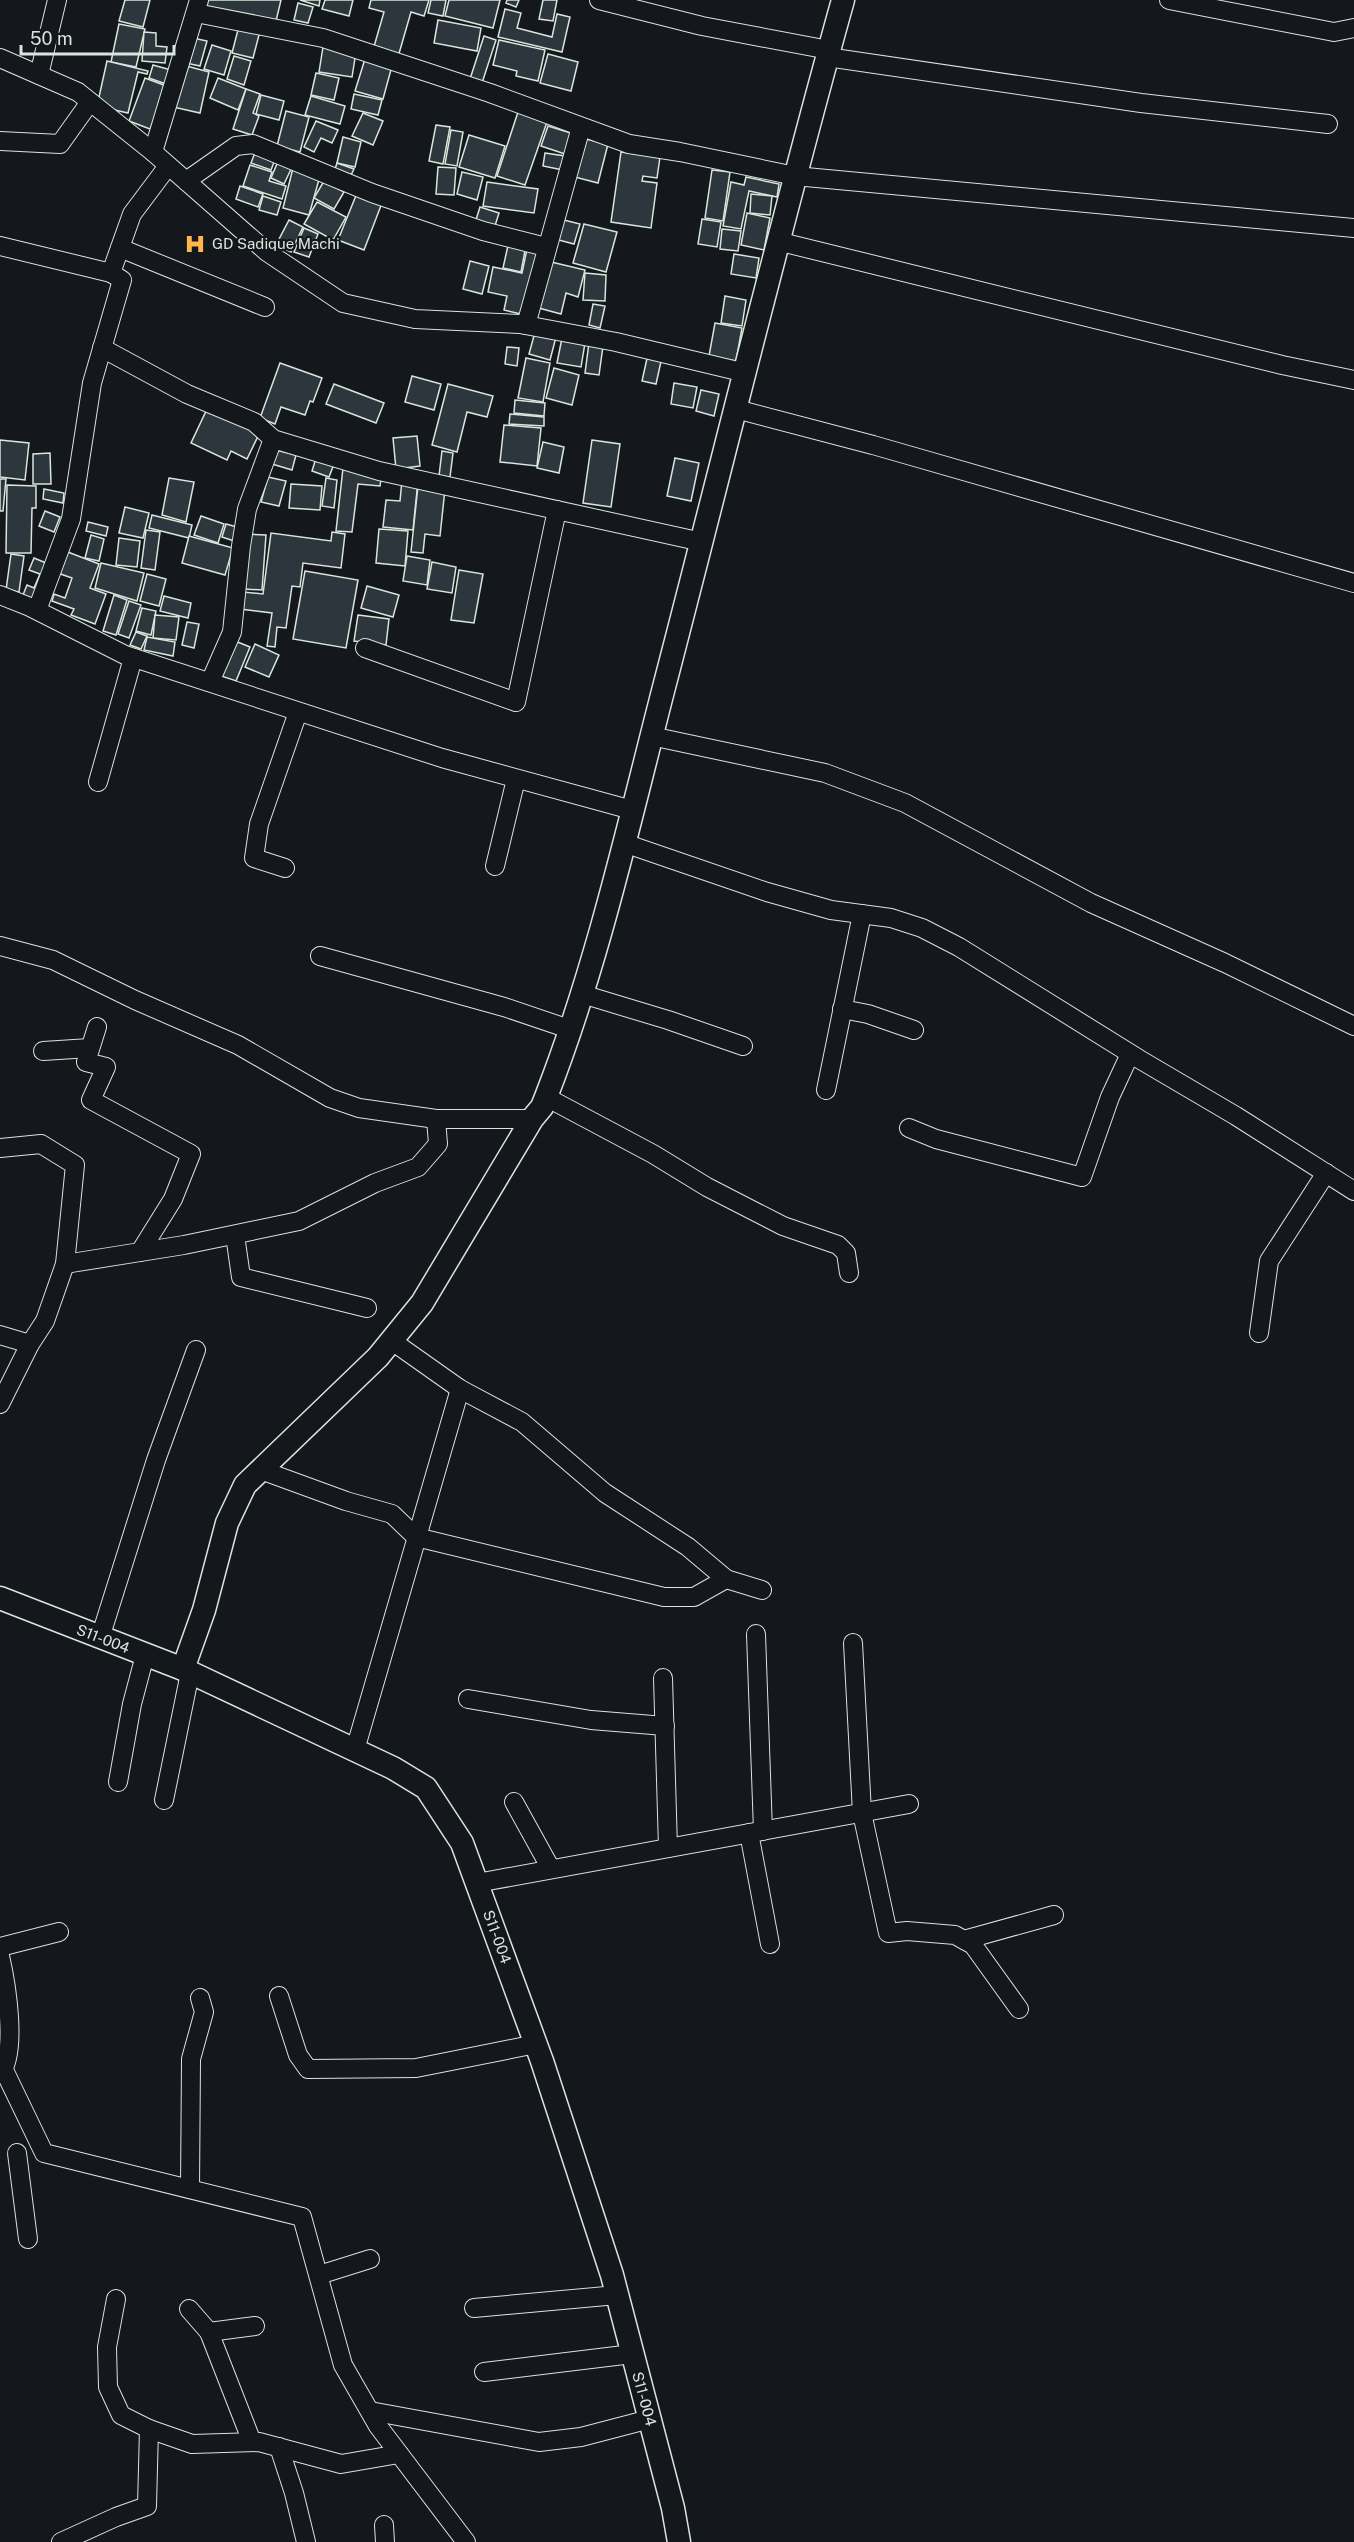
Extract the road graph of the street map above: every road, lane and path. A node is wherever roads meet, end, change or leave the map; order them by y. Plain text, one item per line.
1 (57, 0) edge
2 (602, 0) edge
3 (843, 0) edge
4 (1169, 0) edge
5 (197, 7) edge
6 (1354, 28) edge
7 (828, 53) junction
8 (0, 58) edge
9 (39, 75) junction
10 (90, 102) junction
11 (1328, 124) dead end
12 (581, 127) junction
13 (0, 141) edge
14 (153, 152) junction
15 (168, 166) junction
16 (795, 176) junction
17 (186, 182) junction
18 (1354, 228) edge
19 (777, 241) junction
20 (0, 246) edge
21 (546, 247) junction
22 (120, 248) junction
23 (111, 273) junction
24 (265, 307) dead end
25 (526, 326) junction
26 (102, 348) junction
27 (746, 373) junction
28 (1354, 380) edge
29 (736, 409) junction
30 (273, 439) junction
31 (557, 510) junction
32 (702, 542) junction
33 (1354, 583) edge
34 (0, 595) edge
35 (37, 610) junction
36 (365, 648) dead end
37 (132, 657) junction
38 (210, 682) junction
39 (298, 712) junction
40 (651, 736) junction
41 (516, 779) junction
42 (98, 782) dead end
43 (632, 810) junction
44 (624, 843) junction
45 (495, 866) dead end
46 (285, 868) dead end
47 (862, 914) junction
48 (0, 946) edge
49 (320, 956) dead end
50 (582, 994) junction
51 (842, 1009) junction
52 (1354, 1026) edge
53 (97, 1027) dead end
54 (572, 1030) junction
55 (914, 1030) dead end
56 (743, 1046) dead end
57 (90, 1048) junction
58 (43, 1051) dead end
59 (1130, 1053) junction
60 (826, 1090) dead end
61 (546, 1097) junction
62 (436, 1119) junction
63 (532, 1119) junction
64 (909, 1128) dead end
65 (0, 1148) edge
66 (1326, 1173) junction
67 (1354, 1191) edge
68 (235, 1234) junction
69 (140, 1252) junction
70 (65, 1264) junction
71 (849, 1274) dead end
72 (367, 1308) dead end
73 (1259, 1333) dead end
74 (0, 1335) edge
75 (392, 1341) junction
76 (30, 1344) junction
77 (196, 1350) dead end
78 (460, 1389) junction
79 (0, 1404) edge
80 (261, 1470) junction
81 (416, 1537) junction
82 (726, 1579) junction
83 (762, 1590) dead end
84 (0, 1598) edge
85 (756, 1634) dead end
86 (100, 1638) junction
87 (853, 1643) dead end
88 (145, 1655) junction
89 (187, 1671) junction
90 (663, 1678) dead end
91 (468, 1699) dead end
92 (664, 1726) junction
93 (355, 1750) junction
94 (118, 1782) dead end
95 (164, 1800) dead end
96 (514, 1802) dead end
97 (909, 1804) dead end
98 (862, 1813) junction
99 (756, 1832) junction
100 (668, 1848) junction
101 (551, 1869) junction
102 (477, 1883) junction
103 (1054, 1915) dead end
104 (59, 1932) dead end
105 (964, 1940) junction
106 (771, 1944) dead end
107 (0, 1947) edge
108 (0, 1956) edge
109 (279, 1996) dead end
110 (200, 1998) dead end
111 (1019, 2009) dead end
112 (536, 2044) junction
113 (2, 2072) edge
114 (9, 2151) edge
115 (44, 2153) junction
116 (190, 2189) junction
117 (27, 2239) dead end
118 (370, 2259) dead end
119 (319, 2275) junction
120 (617, 2295) junction
121 (116, 2300) dead end
122 (474, 2308) dead end
123 (189, 2309) dead end
124 (255, 2326) dead end
125 (209, 2332) junction
126 (632, 2354) junction
127 (484, 2372) dead end
128 (370, 2411) junction
129 (650, 2419) junction
130 (149, 2429) junction
131 (252, 2442) junction
132 (279, 2447) junction
133 (399, 2454) junction
134 (61, 2542) edge
135 (306, 2542) edge
136 (466, 2542) edge
137 (679, 2542) edge

1 - 9 street
2 - 7 street
3 - 7 street
4 - 6 street
5 - 12 street
5 - 14 street
7 - 11 street
7 - 16 street
8 - 9 street
9 - 10 street
10 - 13 street
10 - 14 street
12 - 16 street
12 - 21 street
14 - 15 street
15 - 17 street
15 - 22 street
16 - 18 street
16 - 19 street
17 - 21 street
17 - 25 street
19 - 27 street
19 - 28 street
20 - 23 street
21 - 25 street
22 - 23 street
22 - 24 street
23 - 26 street
25 - 27 street
26 - 30 street
26 - 35 street
27 - 29 street
29 - 32 street
29 - 33 street
30 - 31 street
30 - 38 street
31 - 32 street
31 - 36 street
32 - 40 street
34 - 35 street
35 - 37 street
37 - 38 street
37 - 42 street
38 - 39 street
39 - 41 street
39 - 46 street
40 - 43 street
40 - 52 street
41 - 43 street
41 - 45 street
43 - 44 street
44 - 47 street
44 - 50 street
47 - 51 street
47 - 59 street
48 - 62 street
49 - 54 street
50 - 54 street
50 - 56 street
51 - 55 street
51 - 60 street
53 - 57 street
54 - 61 street
57 - 58 street
57 - 69 street
59 - 64 street
59 - 66 street
61 - 63 street
61 - 71 street
62 - 63 street
62 - 68 street
63 - 75 street
65 - 70 street
66 - 67 street
66 - 73 street
68 - 69 street
68 - 72 street
69 - 70 street
70 - 76 street
74 - 76 street
75 - 78 street
75 - 80 street
76 - 79 street
77 - 86 street
78 - 81 street
78 - 82 street
80 - 81 street
80 - 89 street
81 - 82 street
81 - 93 street
82 - 83 street
84 - 86 street, S11-004
85 - 99 street
86 - 88 street, S11-004
87 - 98 street
88 - 89 street, S11-004
88 - 94 street
89 - 93 street, S11-004
89 - 95 street
90 - 92 street
91 - 92 street
92 - 100 street
93 - 102 street, S11-004
96 - 101 street
97 - 98 street
98 - 99 street
98 - 105 street
99 - 100 street
99 - 106 street
100 - 101 street
101 - 102 street
102 - 112 street, S11-004
103 - 105 street
104 - 107 street
105 - 111 street
108 - 113 street
109 - 112 street
110 - 116 street
112 - 120 street, S11-004
113 - 115 street
114 - 115 street
114 - 117 street
115 - 116 street
116 - 119 street
118 - 119 street
119 - 128 street
120 - 122 street
120 - 126 street, S11-004
121 - 130 street
123 - 125 street
124 - 125 street
125 - 131 street
126 - 127 street
126 - 129 street, S11-004
128 - 129 street
128 - 133 street
129 - 137 street, S11-004
130 - 131 street
130 - 134 street
131 - 132 street
132 - 133 street
132 - 135 street
133 - 136 street

